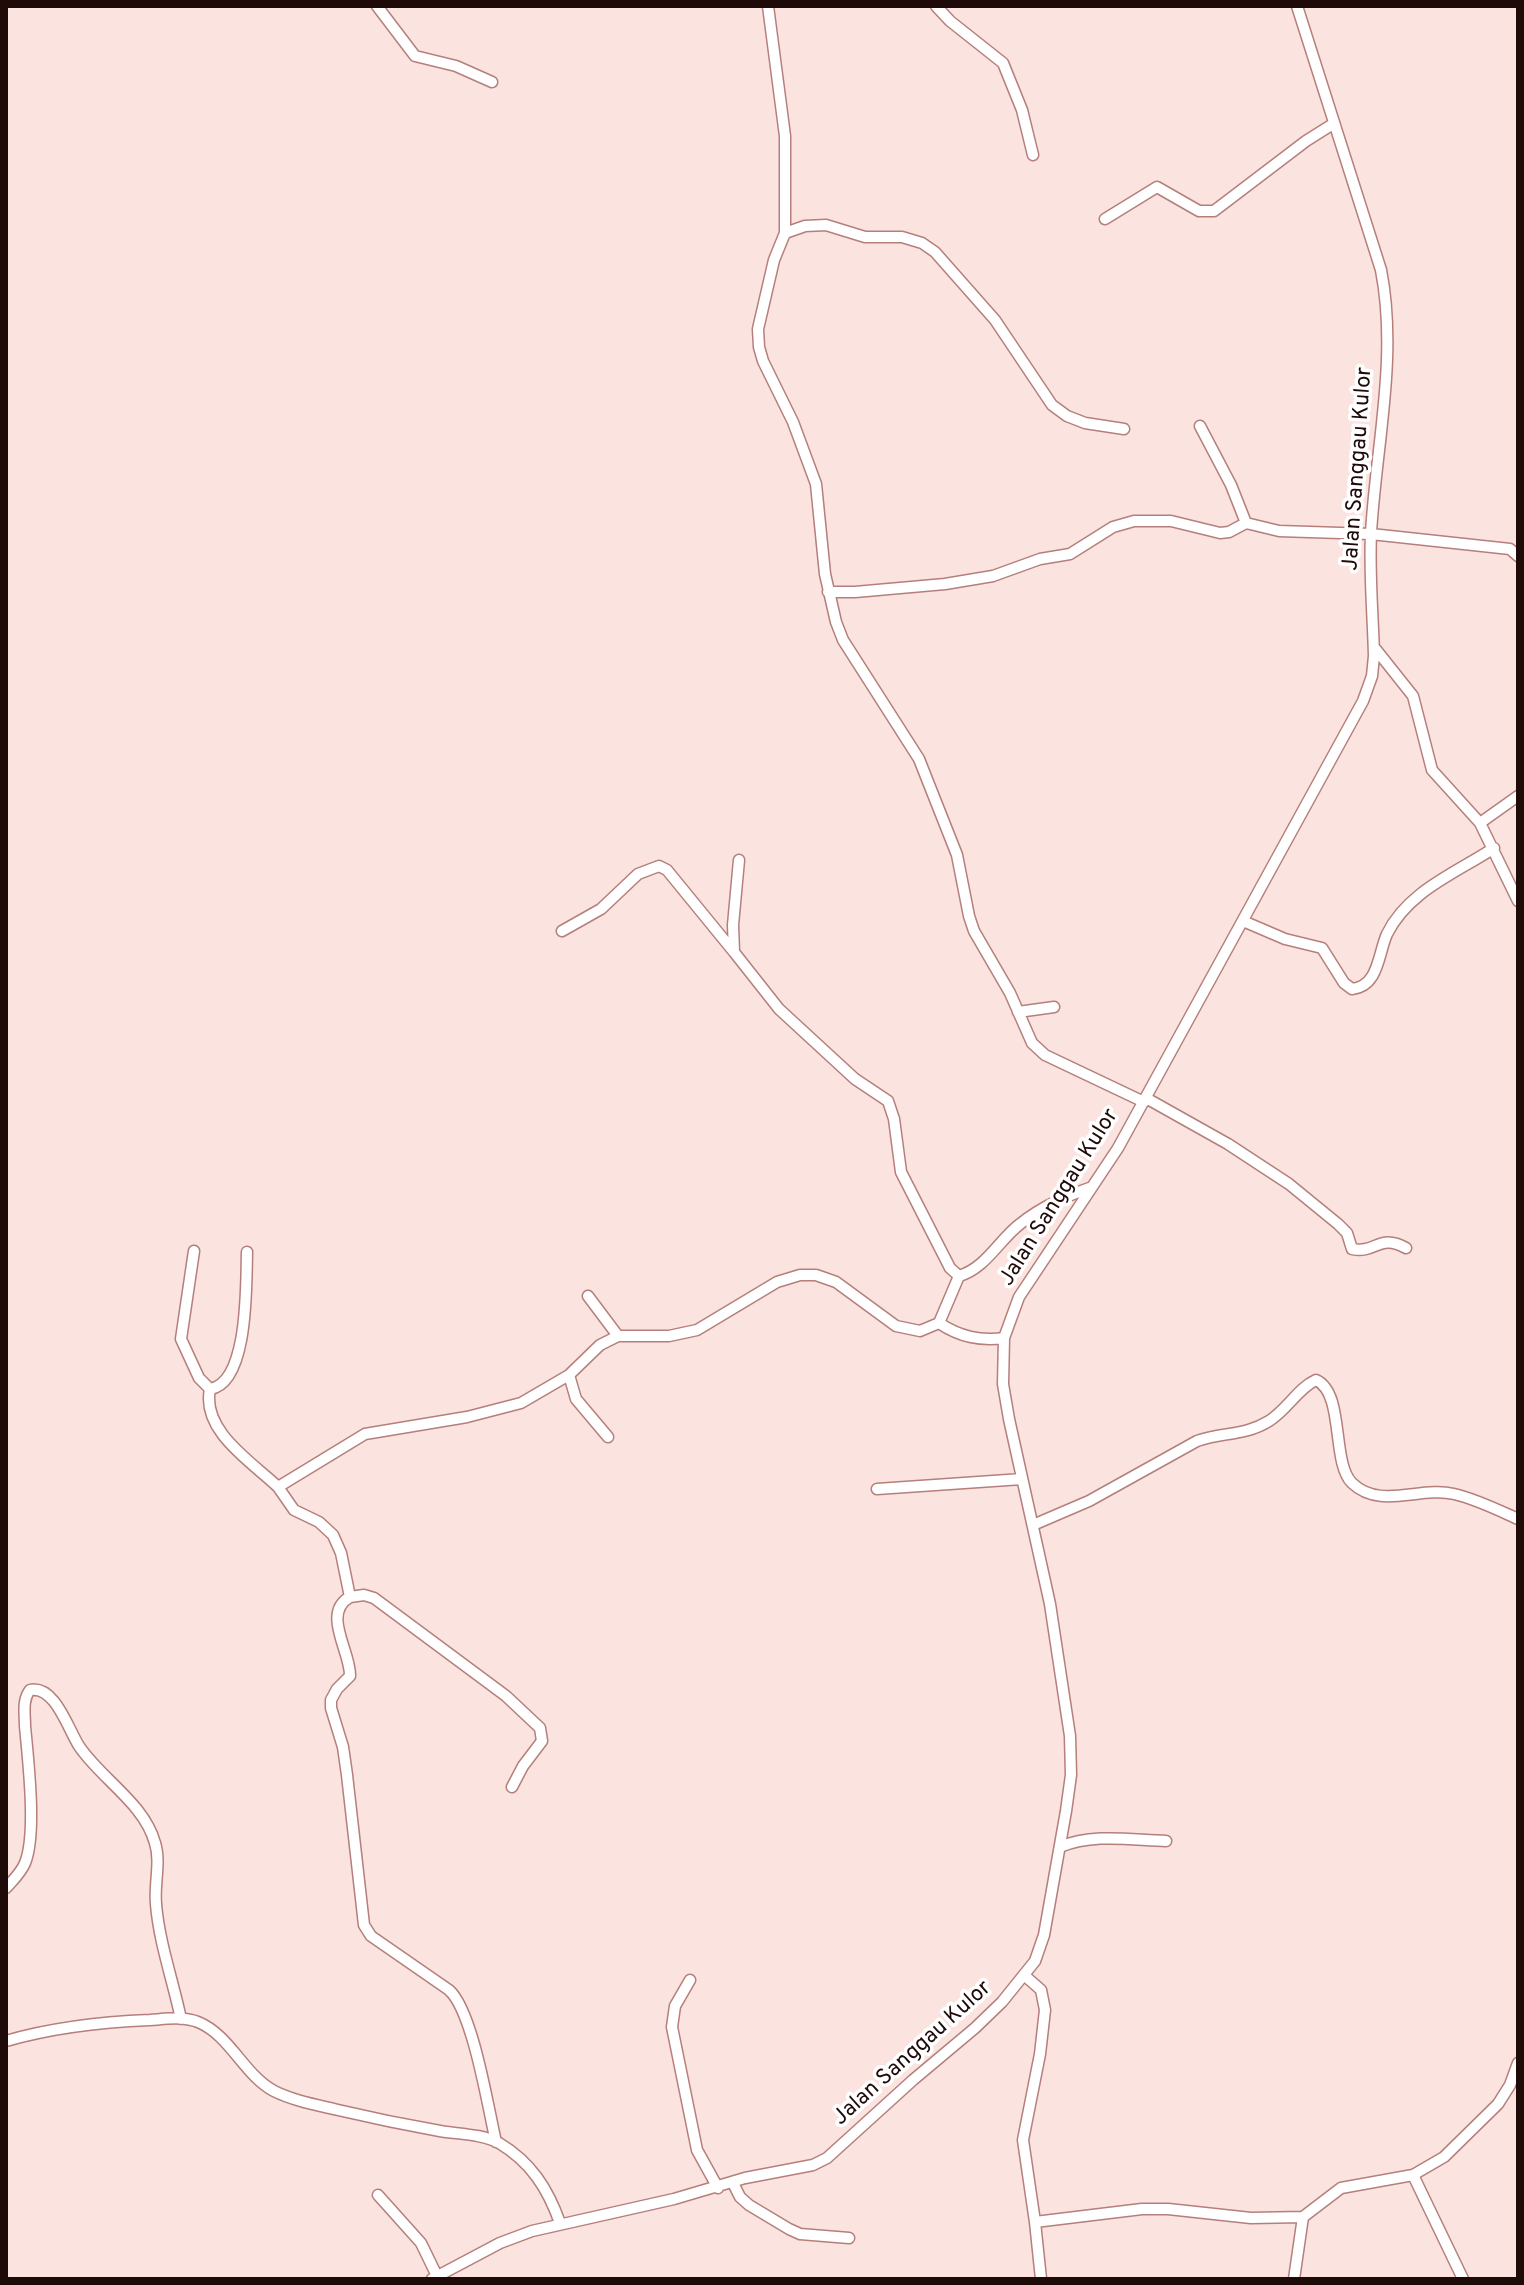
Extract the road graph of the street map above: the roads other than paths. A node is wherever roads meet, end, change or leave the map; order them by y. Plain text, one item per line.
1 (377, 6) edge
2 (768, 6) edge
3 (936, 6) edge
4 (1297, 6) edge
5 (492, 82) dead end
6 (1333, 124) junction
7 (1033, 155) dead end
8 (1105, 219) dead end
9 (785, 233) junction
10 (1200, 426) dead end
11 (1124, 429) dead end
12 (1246, 523) junction
13 (1371, 534) junction
14 (1518, 556) edge
15 (828, 592) junction
16 (1374, 647) junction
17 (1518, 796) edge
18 (1480, 823) junction
19 (1494, 848) junction
20 (739, 860) dead end
21 (1518, 901) edge
22 (1243, 921) junction
23 (562, 931) dead end
24 (734, 952) junction
25 (1054, 1007) dead end
26 (1018, 1012) junction
27 (1145, 1100) junction
28 (1092, 1187) junction
29 (1406, 1248) dead end
30 (194, 1251) dead end
31 (247, 1252) dead end
32 (959, 1276) junction
33 (588, 1296) dead end
34 (939, 1323) junction
35 (618, 1336) junction
36 (1004, 1338) junction
37 (569, 1375) junction
38 (210, 1389) junction
39 (608, 1437) dead end
40 (1022, 1479) junction
41 (278, 1487) junction
42 (877, 1489) dead end
43 (1518, 1519) edge
44 (1033, 1525) junction
45 (350, 1597) junction
46 (512, 1787) dead end
47 (1166, 1841) dead end
48 (1060, 1847) junction
49 (6, 1888) edge
50 (1024, 1975) junction
51 (690, 1980) dead end
52 (181, 2019) junction
53 (6, 2041) edge
54 (1518, 2063) edge
55 (496, 2142) junction
56 (1413, 2175) junction
57 (733, 2183) junction
58 (718, 2188) junction
59 (378, 2195) dead end
60 (1303, 2217) junction
61 (1035, 2222) junction
62 (560, 2223) junction
63 (849, 2238) dead end
64 (442, 2276) edge
65 (1041, 2279) edge
66 (1294, 2279) edge
67 (1463, 2279) edge

1 - 5 street
2 - 9 street
3 - 7 street
4 - 6 street, Jalan Sanggau Kulor
6 - 8 street
6 - 13 street, Jalan Sanggau Kulor
9 - 11 street
9 - 15 street
10 - 12 street
12 - 13 street
12 - 15 street
13 - 14 street
13 - 16 street, Jalan Sanggau Kulor
15 - 26 street
16 - 18 street
16 - 22 street, Jalan Sanggau Kulor
17 - 18 street
18 - 19 street
19 - 21 street
19 - 22 street
20 - 24 street
22 - 27 street, Jalan Sanggau Kulor
23 - 24 street
24 - 32 street
25 - 26 street
26 - 27 street
27 - 28 street, Jalan Sanggau Kulor
27 - 29 street
28 - 32 street
28 - 36 street, Jalan Sanggau Kulor
30 - 38 street
31 - 38 street
32 - 34 street
33 - 35 street
34 - 35 street
34 - 36 street
35 - 37 street
36 - 40 street, Jalan Sanggau Kulor
37 - 39 street
37 - 41 street
38 - 41 street
40 - 42 street
40 - 44 street, Jalan Sanggau Kulor
41 - 45 street
43 - 44 street
44 - 48 street, Jalan Sanggau Kulor
45 - 46 street
45 - 55 street
47 - 48 street
48 - 50 street, Jalan Sanggau Kulor
49 - 52 street
50 - 57 street, Jalan Sanggau Kulor
50 - 61 street
51 - 58 street
52 - 53 street
52 - 55 street
54 - 56 street
55 - 62 street
56 - 60 street
56 - 67 street
57 - 58 street, Jalan Sanggau Kulor
57 - 63 street
58 - 62 street, Jalan Sanggau Kulor
59 - 64 street
60 - 61 street
60 - 66 street
61 - 65 street
62 - 64 street, Jalan Sanggau Kulor

